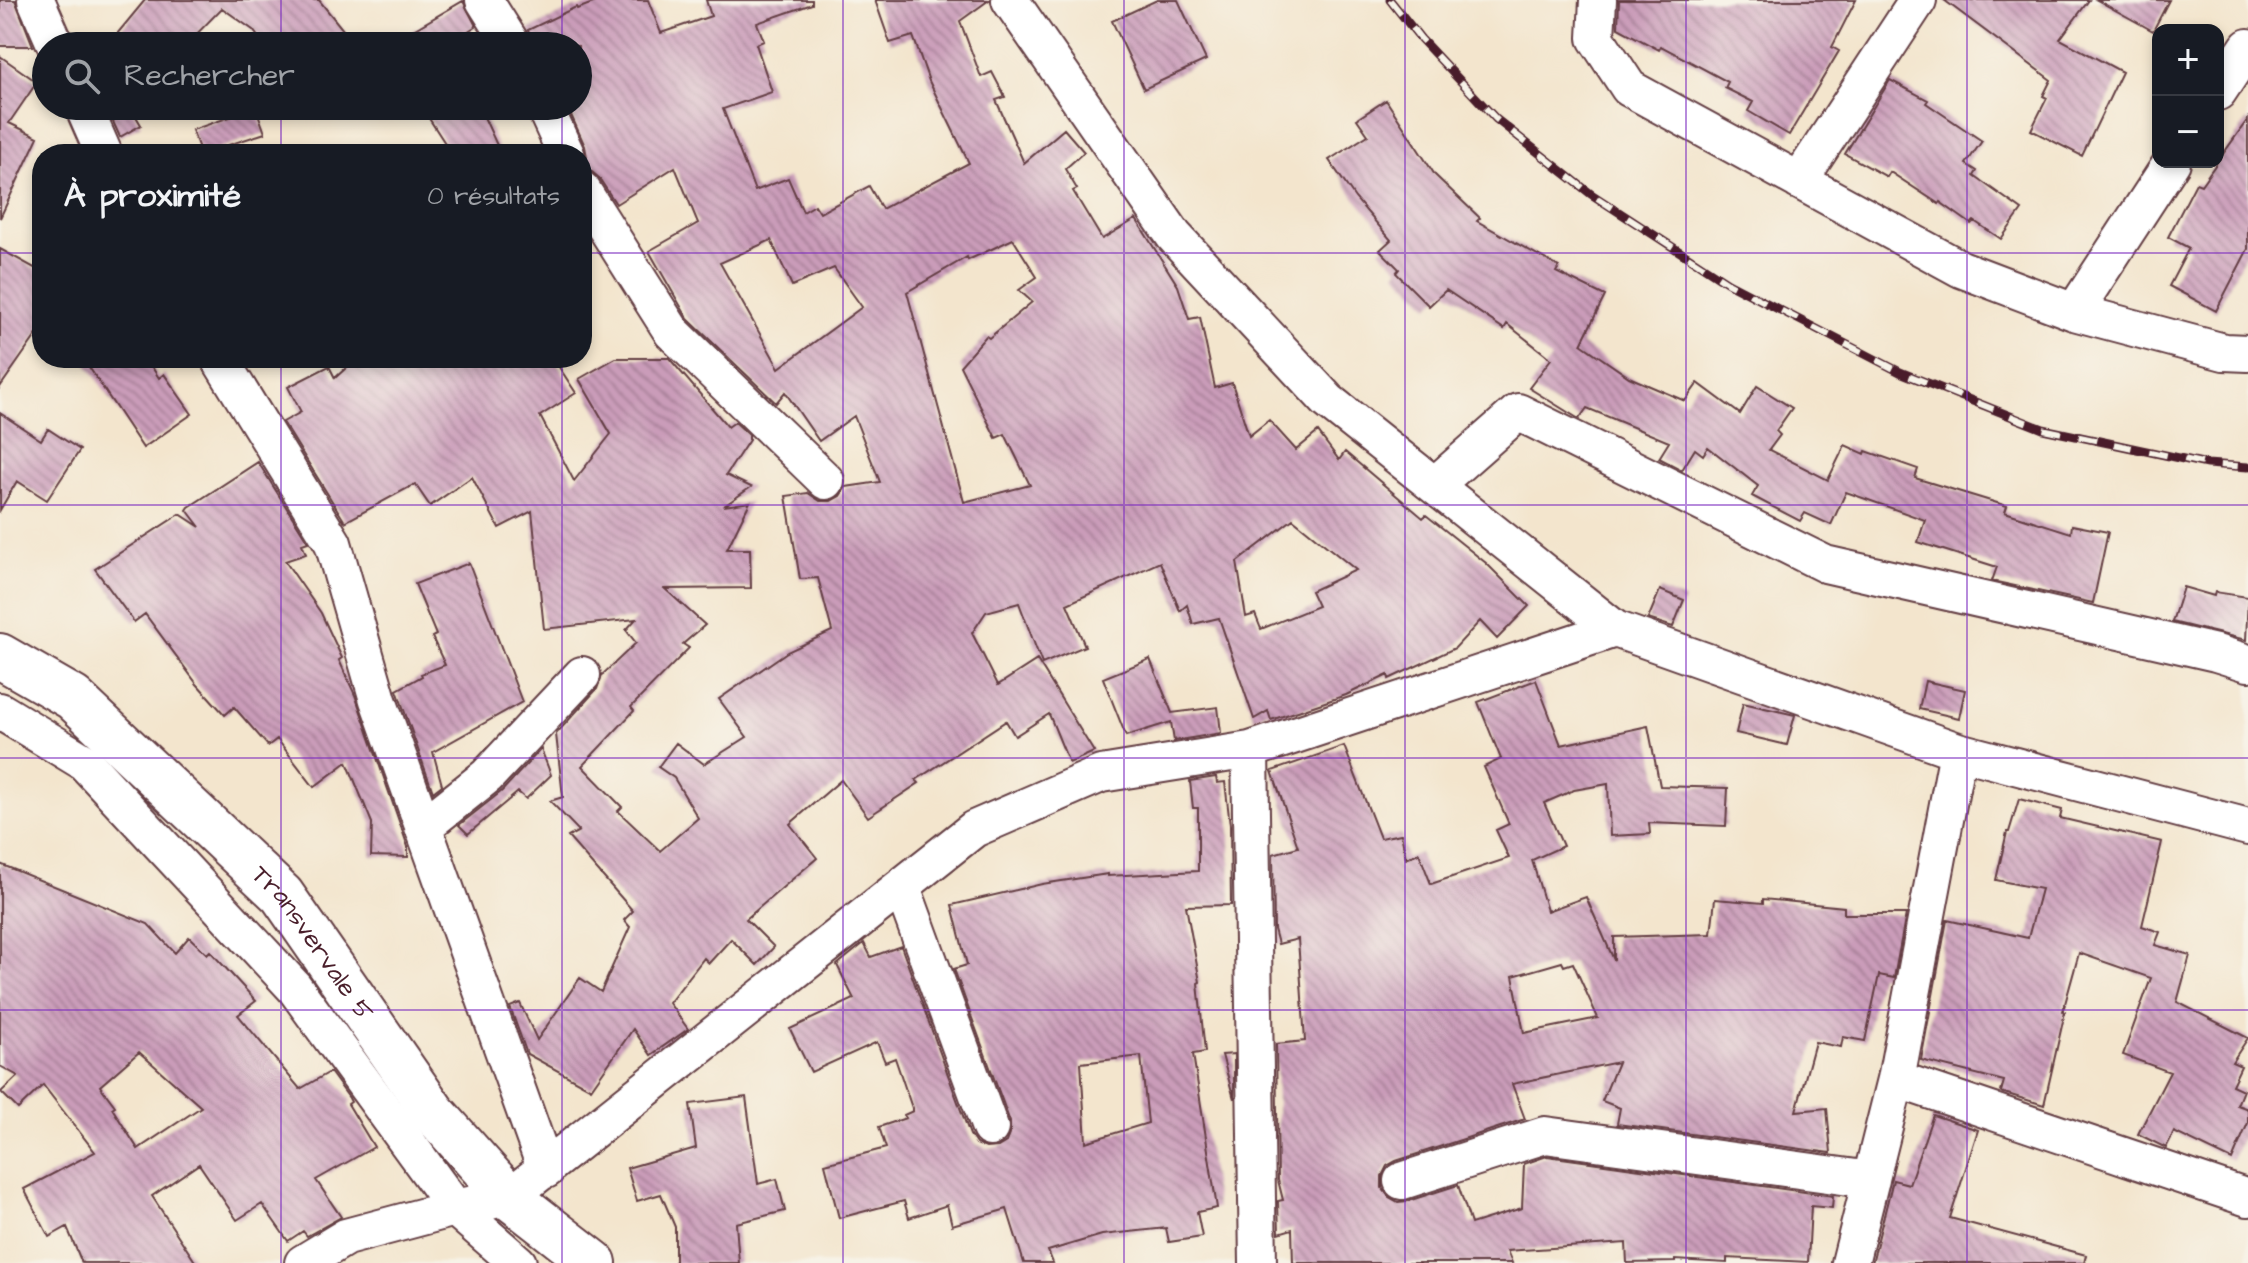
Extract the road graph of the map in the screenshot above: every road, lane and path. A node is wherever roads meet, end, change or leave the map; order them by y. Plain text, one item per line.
1 (36, 0) edge
2 (484, 0) edge
3 (1010, 0) edge
4 (1598, 0) edge
5 (1918, 0) edge
6 (50, 32) edge
7 (504, 32) edge
8 (2248, 47) edge
9 (2224, 83) edge
10 (89, 120) edge
11 (550, 120) edge
12 (100, 144) edge
13 (561, 144) edge
14 (2168, 168) edge
15 (1799, 181) junction
16 (592, 206) edge
17 (2074, 312) junction
18 (2248, 353) edge
19 (225, 368) edge
20 (826, 481) dead end
21 (1435, 485) junction
22 (1615, 629) junction
23 (0, 656) edge
24 (2248, 663) edge
25 (582, 675) dead end
26 (0, 711) edge
27 (1250, 750) junction
28 (1958, 751) junction
29 (423, 827) junction
30 (2248, 827) edge
31 (902, 887) junction
32 (1896, 1079) junction
33 (990, 1128) dead end
34 (546, 1170) junction
35 (1871, 1180) junction
36 (1402, 1181) dead end
37 (509, 1197) junction
38 (2248, 1198) edge
39 (455, 1208) junction
40 (303, 1263) edge
41 (518, 1263) edge
42 (594, 1263) edge
43 (1258, 1263) edge
44 (1850, 1263) edge

1 - 6 street
2 - 7 street
3 - 21 street
4 - 15 street
5 - 15 street
8 - 9 street
10 - 12 street
11 - 13 street
14 - 17 street
15 - 17 street
16 - 20 street
17 - 18 street
19 - 29 street
21 - 22 street
21 - 24 street
22 - 27 street
22 - 28 street
23 - 37 main road, Transvervale 5
25 - 29 street
26 - 39 street
27 - 31 street
27 - 43 street
28 - 30 street
28 - 32 street
29 - 34 street
31 - 33 street
31 - 34 street
32 - 35 street
32 - 38 street
34 - 37 street
35 - 36 street
35 - 44 street
37 - 39 street
37 - 42 main road, Transvervale 5
39 - 40 street
39 - 41 street

